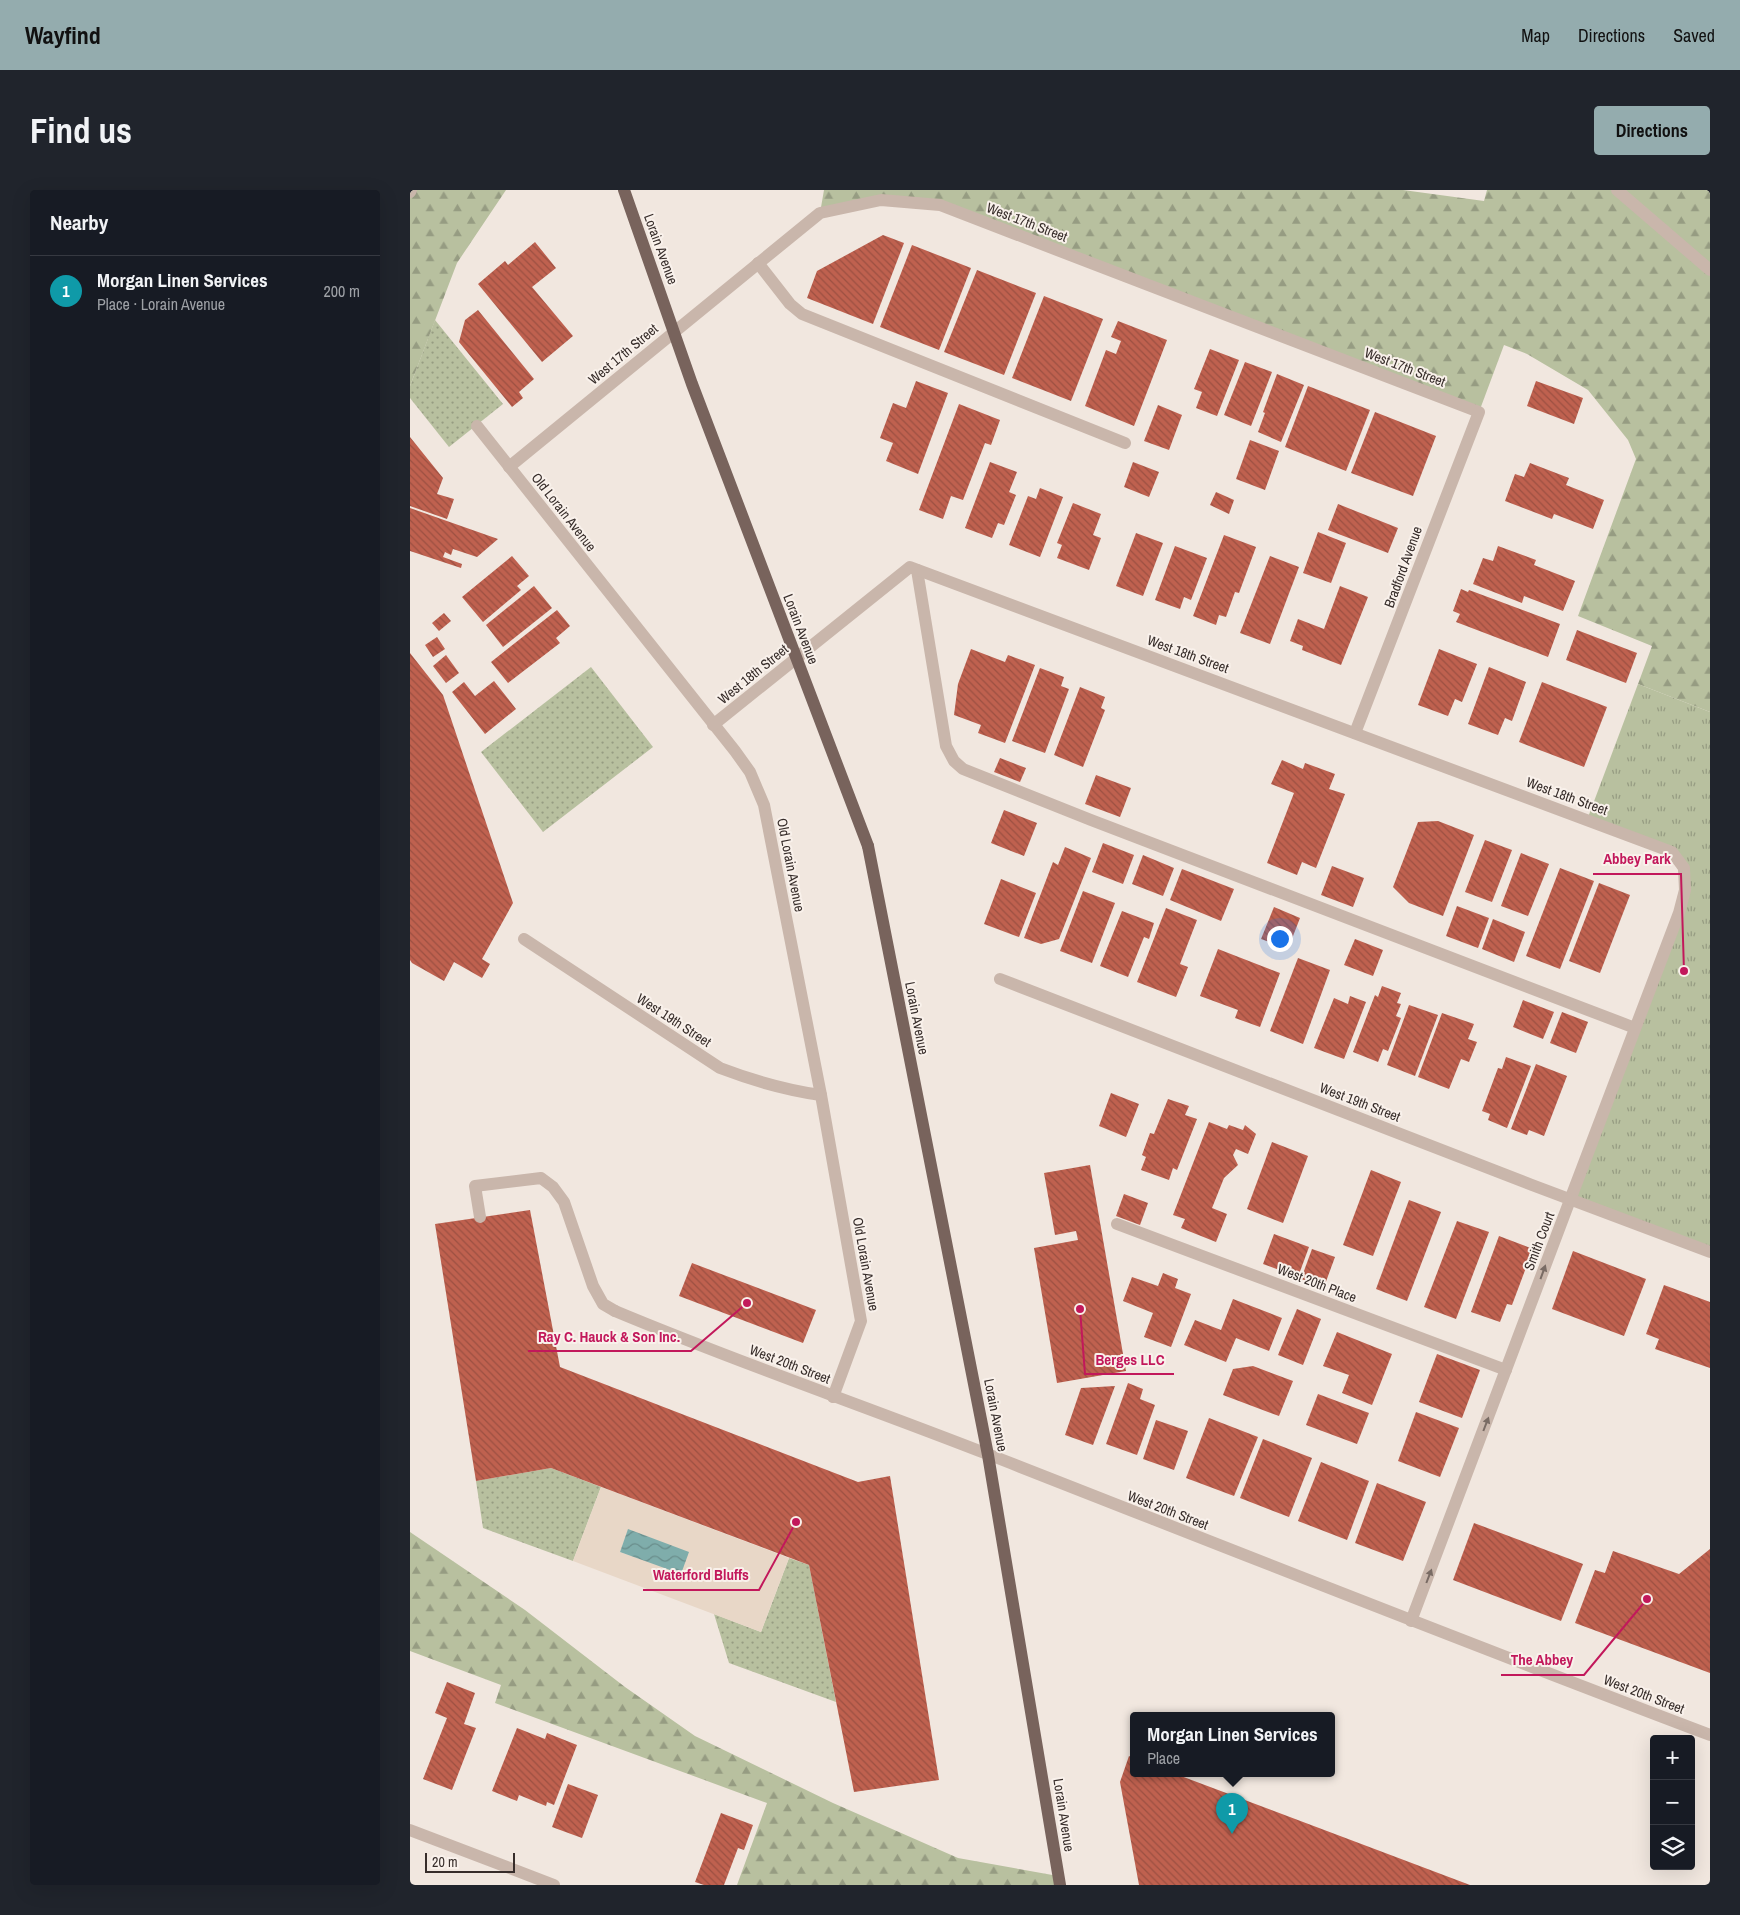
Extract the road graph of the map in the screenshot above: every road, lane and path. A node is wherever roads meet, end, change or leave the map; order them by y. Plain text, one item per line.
1 (624, 190) edge
2 (1617, 190) edge
3 (758, 264) junction
4 (1710, 270) edge
5 (1479, 412) joint
6 (477, 426) dead end
7 (1125, 443) dead end
8 (509, 468) junction
9 (917, 570) junction
10 (713, 725) junction
11 (1355, 733) junction
12 (1684, 868) joint
13 (524, 939) dead end
14 (1000, 979) dead end
15 (1635, 1028) junction
16 (822, 1095) junction
17 (1570, 1200) junction
18 (480, 1217) dead end
19 (1117, 1224) dead end
20 (1710, 1252) edge
21 (1506, 1370) junction
22 (834, 1397) junction
23 (988, 1455) junction
24 (1411, 1621) junction
25 (1710, 1735) edge
26 (410, 1830) edge
27 (554, 1885) edge
28 (1060, 1885) edge

1 - 23 main road, Lorain Avenue, bridge
2 - 4 street
3 - 5 street, West 17th Street
3 - 7 street
3 - 8 street, West 17th Street
5 - 11 street, Bradford Avenue
6 - 8 street, Old Lorain Avenue
8 - 10 street, Old Lorain Avenue
9 - 10 street, West 18th Street
9 - 11 street, West 18th Street
9 - 15 street
10 - 16 street, Old Lorain Avenue
11 - 12 street, West 18th Street
12 - 15 street, Smith Court
13 - 16 street, West 19th Street
14 - 17 street, West 19th Street
15 - 17 street, Smith Court
16 - 22 street, Old Lorain Avenue
17 - 20 street, West 19th Street
21 -> 17 street, Smith Court
18 - 22 street, West 20th Street
19 - 21 street, West 20th Place
24 -> 21 street, Smith Court
22 - 23 street, West 20th Street
23 - 24 street, West 20th Street
23 - 28 main road, Lorain Avenue
24 - 25 street, West 20th Street
26 - 27 street

